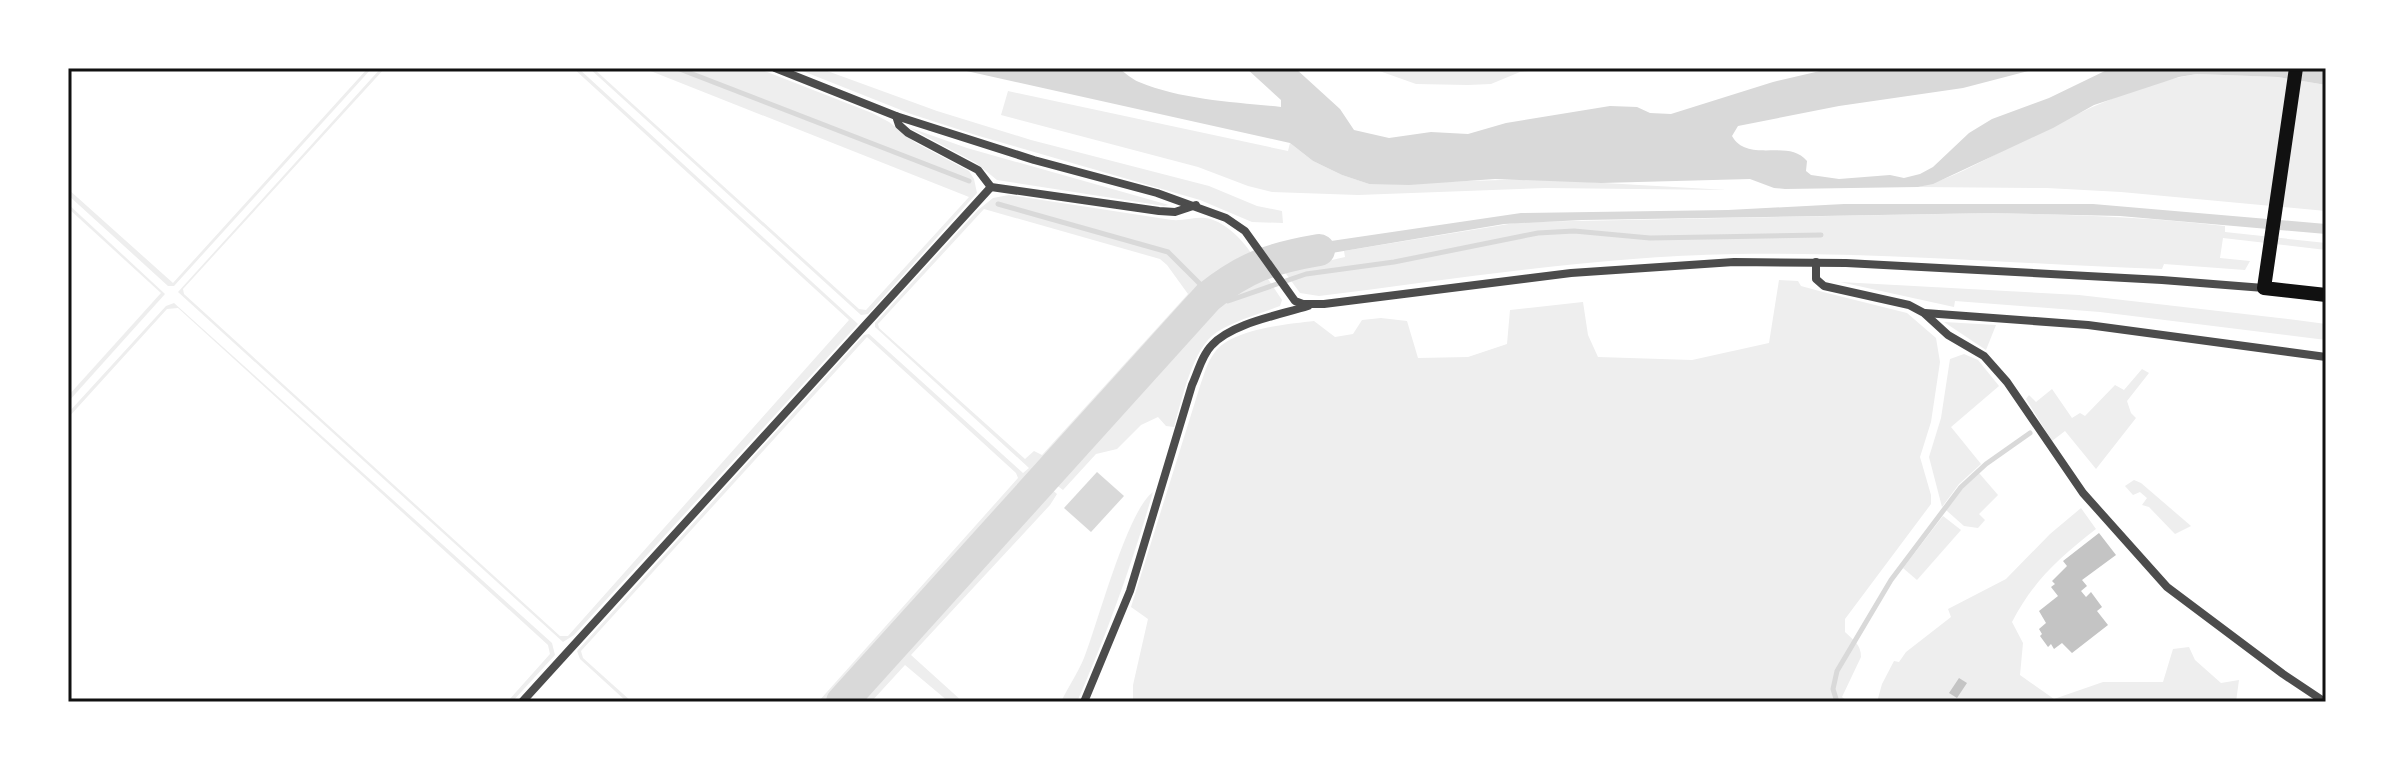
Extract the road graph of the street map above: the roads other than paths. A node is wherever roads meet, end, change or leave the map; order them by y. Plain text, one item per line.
1 (775, 68) edge
2 (2296, 68) edge
3 (896, 116) junction
4 (991, 187) junction
5 (1196, 205) junction
6 (1816, 262) junction
7 (2264, 288) junction
8 (2326, 295) edge
9 (1312, 305) junction
10 (1924, 313) junction
11 (2326, 357) edge
12 (522, 702) edge
13 (1084, 702) edge
14 (2325, 702) edge

1 - 3 street
2 - 7 main road
3 - 4 street
3 - 5 street
4 - 5 street
4 - 12 street
5 - 9 street
6 - 7 street
6 - 9 street
6 - 10 street
7 - 8 main road
9 - 13 street
10 - 11 street
10 - 14 street

